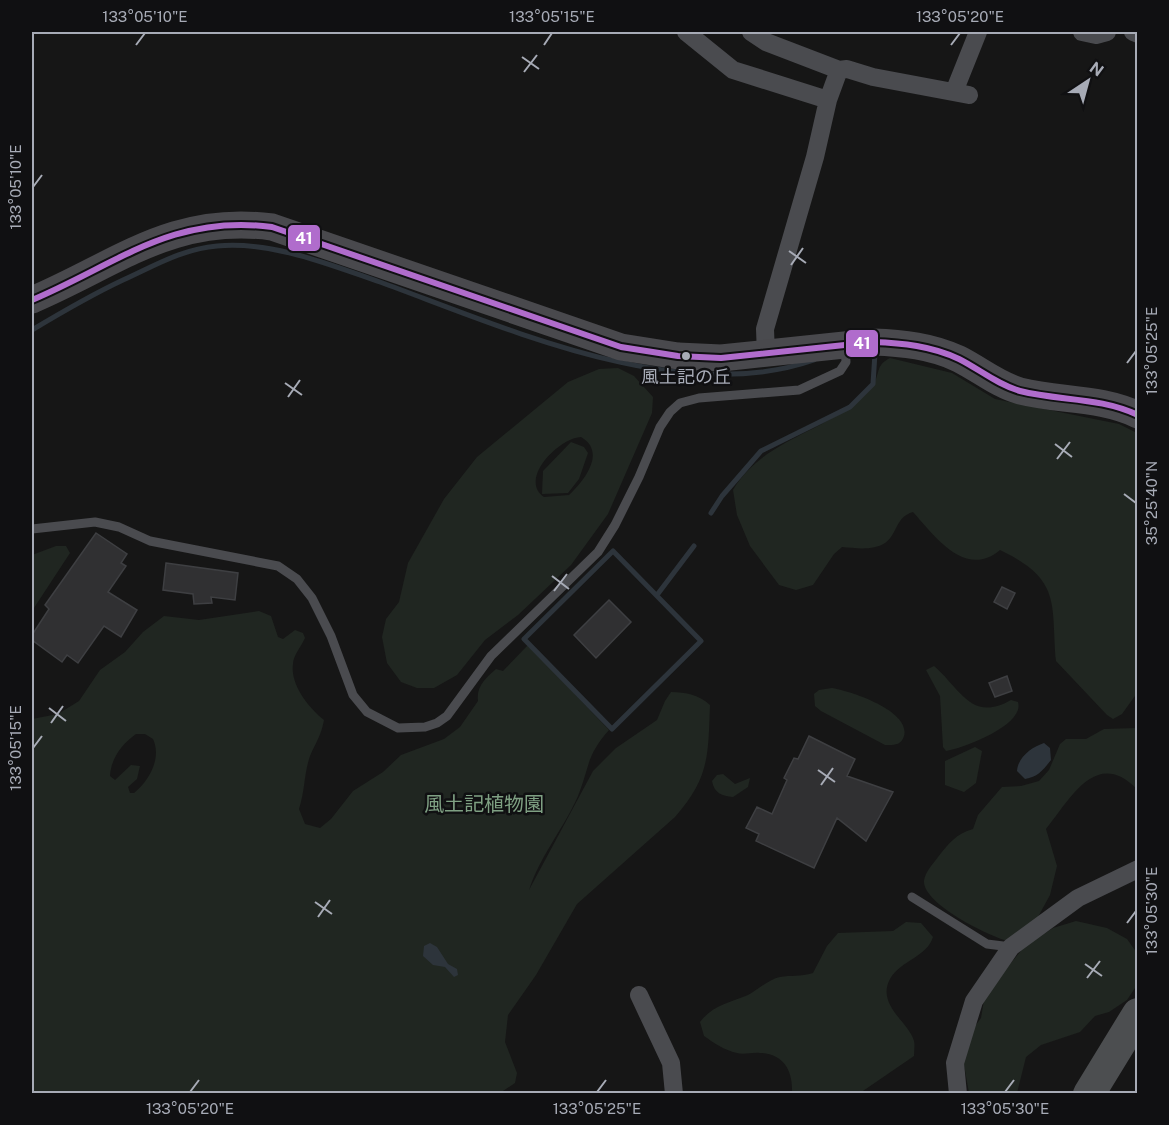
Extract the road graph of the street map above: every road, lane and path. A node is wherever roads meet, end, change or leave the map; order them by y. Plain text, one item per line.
1 (686, 32) edge
2 (751, 32) edge
3 (978, 32) edge
4 (1082, 32) edge
5 (1107, 32) edge
6 (1133, 32) edge
7 (1137, 34) edge
8 (839, 70) junction
9 (828, 100) junction
10 (32, 300) edge
11 (845, 344) junction
12 (766, 355) junction
13 (1137, 415) edge
14 (32, 529) edge
15 (1137, 869) edge
16 (912, 897) dead end
17 (1011, 947) junction
18 (639, 995) dead end
19 (1137, 1014) edge
20 (674, 1094) edge
21 (958, 1094) edge
22 (1089, 1094) edge

1 - 9 street
2 - 8 street
3 - 8 street
4 - 5 street
6 - 7 street
8 - 9 street
9 - 12 street
10 - 12 main road
11 - 12 main road
11 - 13 main road
11 - 14 lane
15 - 17 street
16 - 17 lane
17 - 21 street
18 - 20 street
19 - 22 highway

